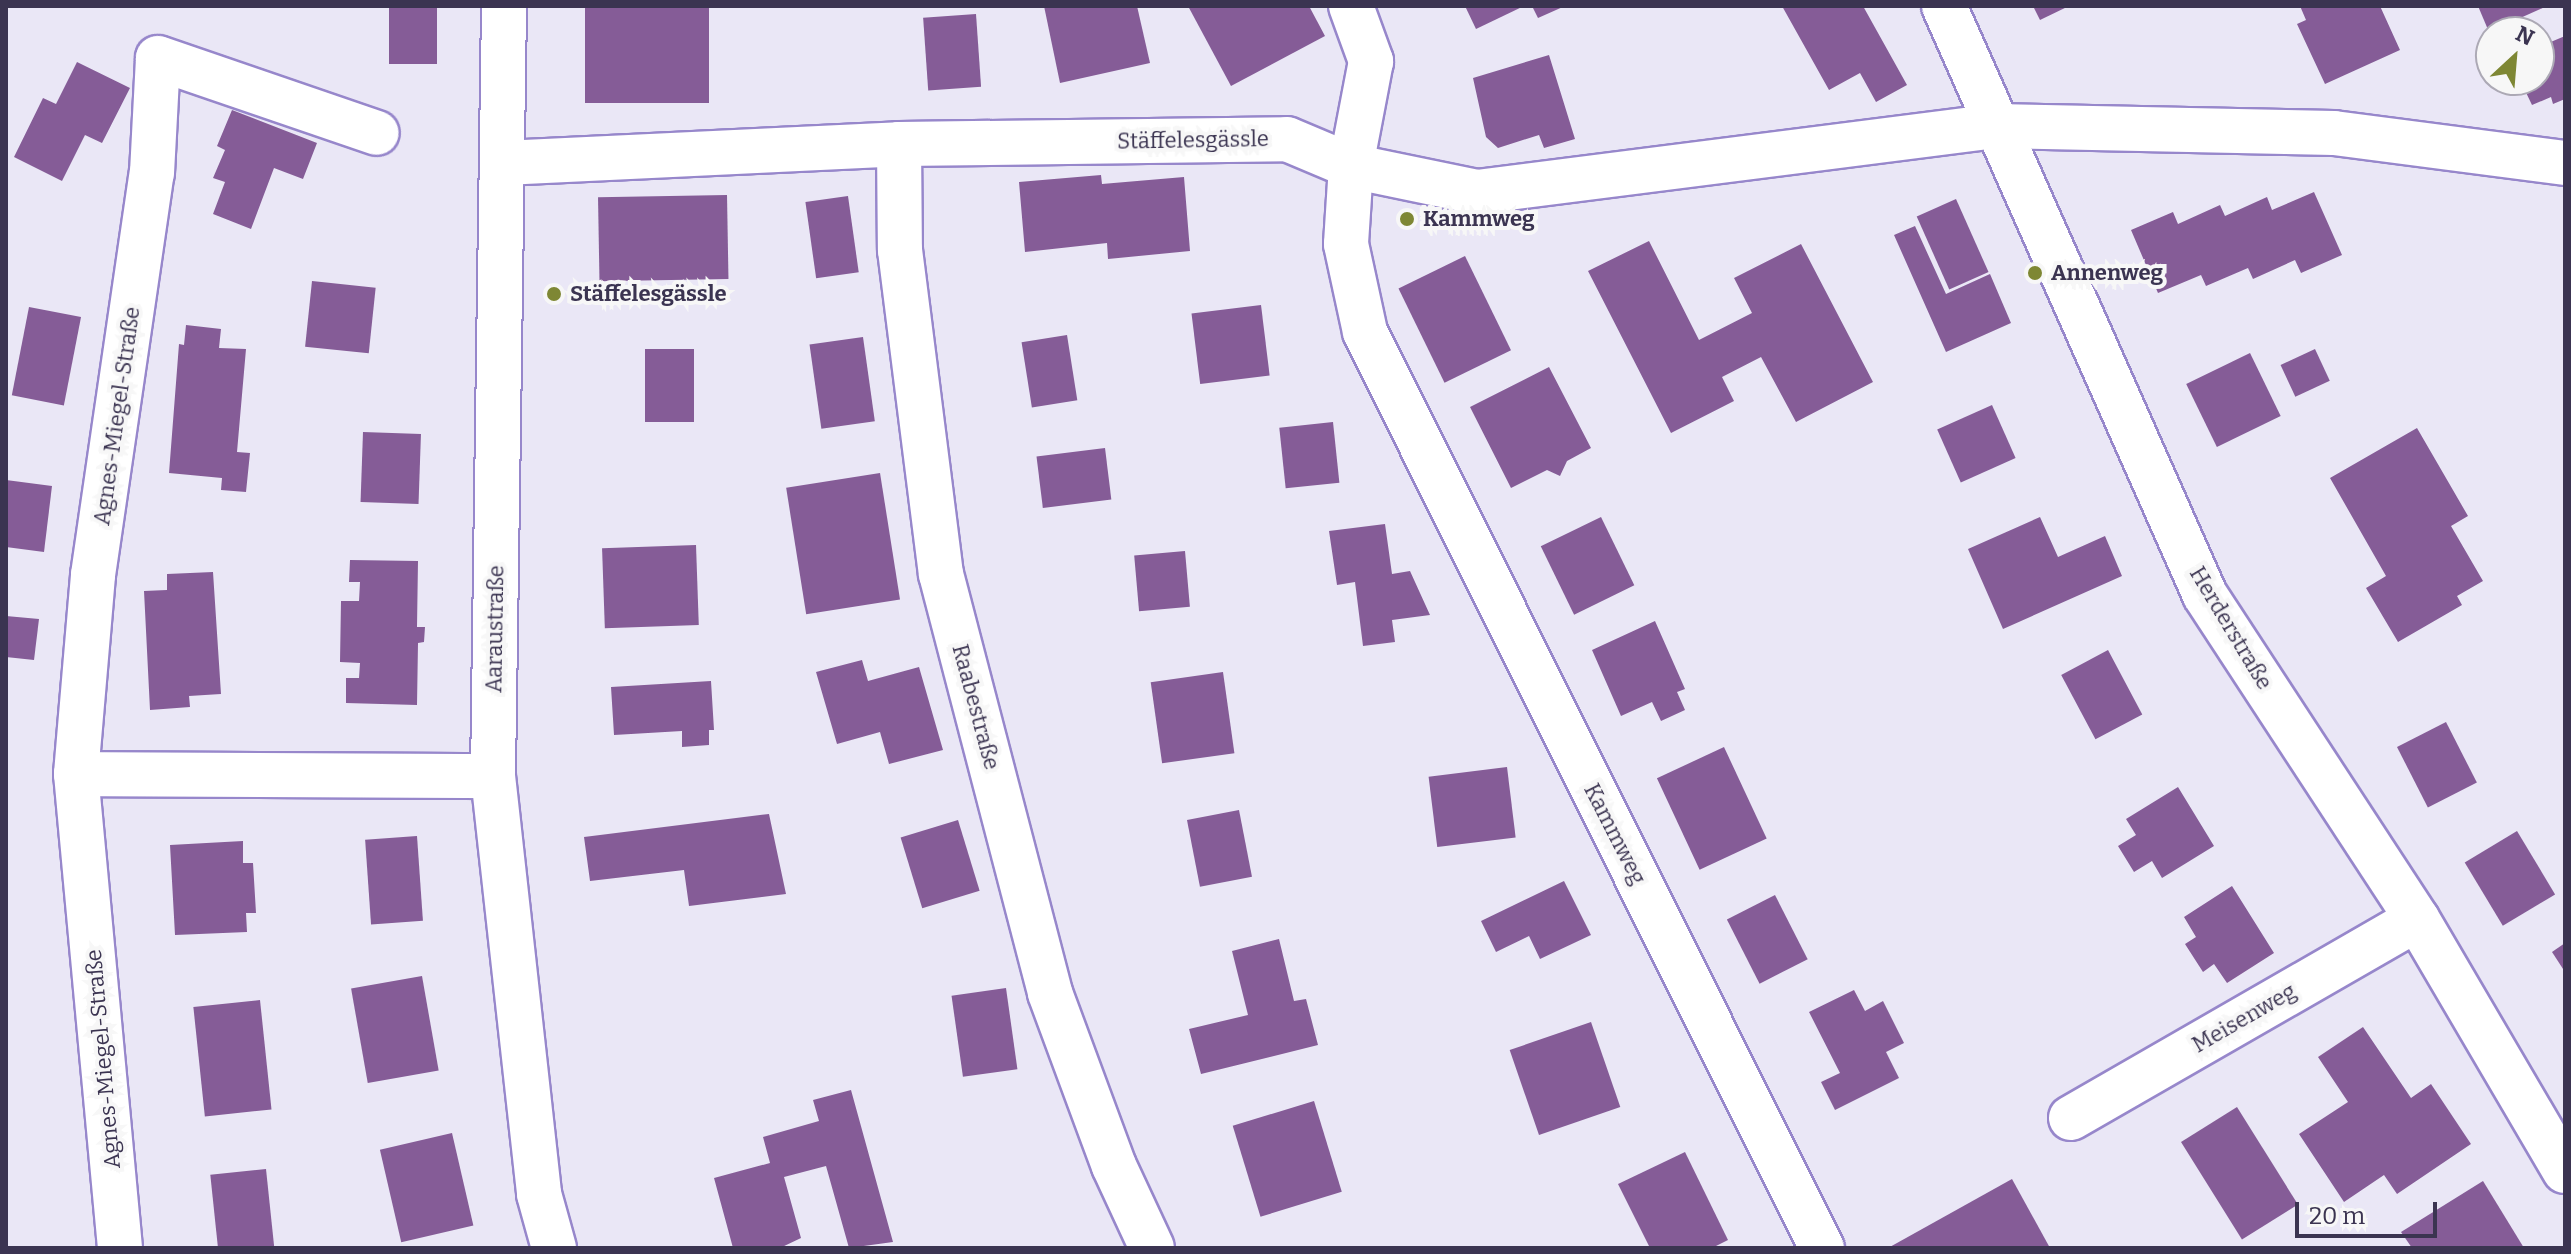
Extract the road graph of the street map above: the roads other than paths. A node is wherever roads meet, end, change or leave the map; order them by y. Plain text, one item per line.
1 (504, 6) edge
2 (1351, 6) edge
3 (1944, 6) edge
4 (1996, 126) junction
5 (377, 133) dead end
6 (899, 144) junction
7 (503, 163) junction
8 (2565, 163) edge
9 (1351, 166) junction
10 (76, 774) junction
11 (493, 776) junction
12 (2417, 919) junction
13 (2071, 1118) dead end
14 (2565, 1171) edge
15 (120, 1248) edge
16 (554, 1248) edge
17 (1152, 1248) edge
18 (1822, 1248) edge

1 - 7 street, Aaraustraße
2 - 9 street, Kammweg
3 - 4 street, Herderstraße
4 - 8 street
4 - 9 street
4 - 12 street, Herderstraße
5 - 10 street, Agnes-Miegel-Straße
6 - 7 street, Stäffelesgässle
6 - 9 street, Stäffelesgässle
6 - 17 street, Raabestraße
7 - 11 street, Aaraustraße
9 - 18 street, Kammweg
10 - 11 street
10 - 15 street, Agnes-Miegel-Straße
11 - 16 street, Aaraustraße
12 - 13 street, Meisenweg
12 - 14 street, Herderstraße

